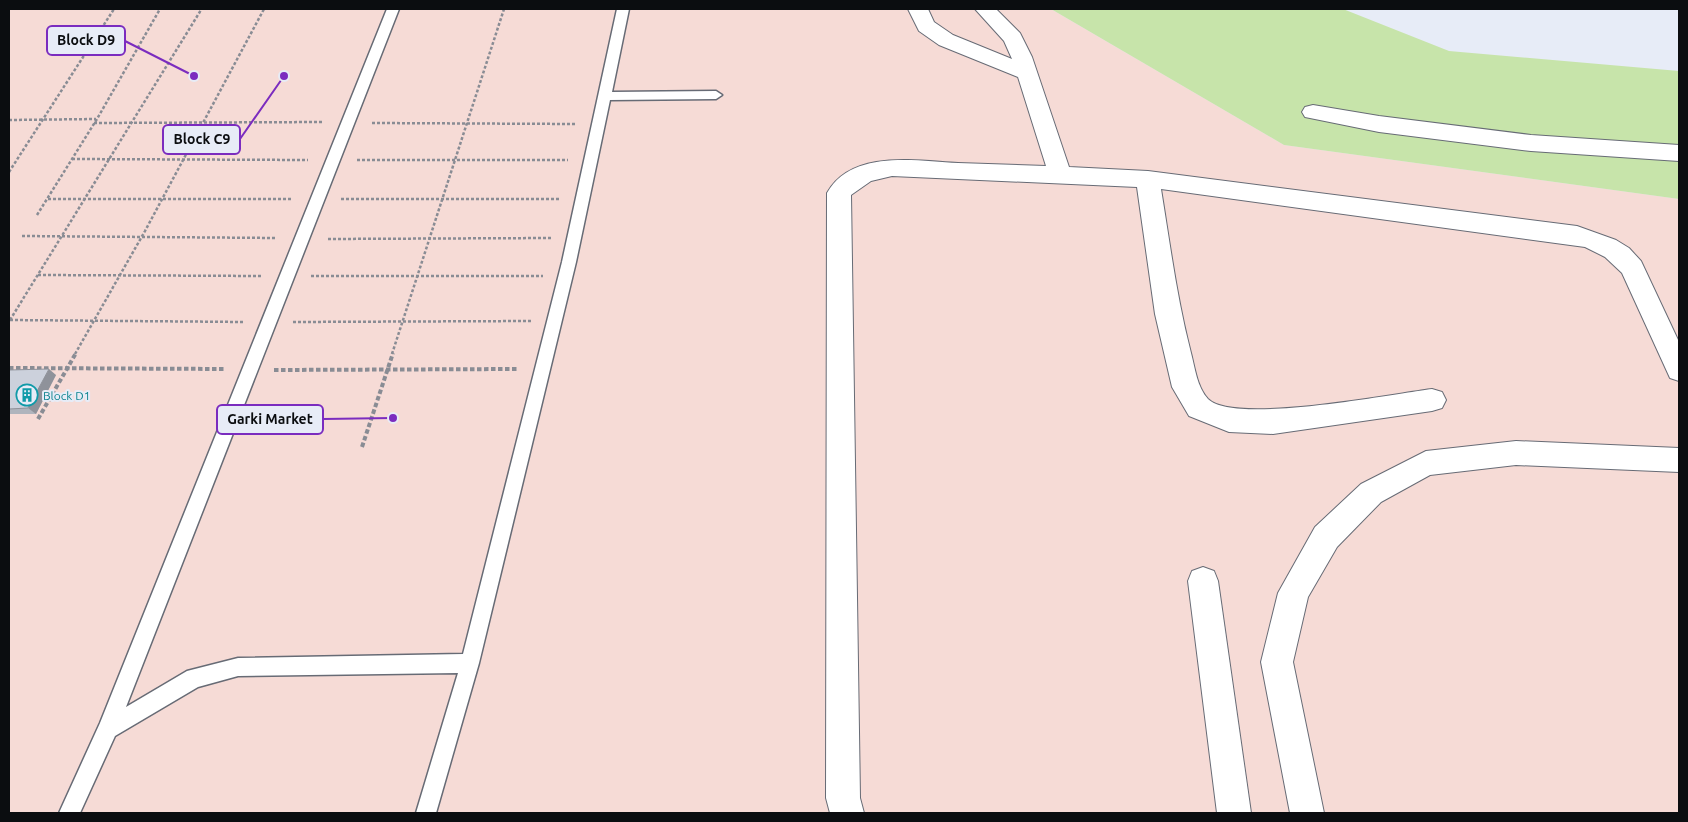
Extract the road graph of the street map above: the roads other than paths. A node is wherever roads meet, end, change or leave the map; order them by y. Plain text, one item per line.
1 (393, 9) edge
2 (624, 9) edge
3 (918, 9) edge
4 (984, 9) edge
5 (1027, 73) junction
6 (716, 95) dead end
7 (605, 96) junction
8 (1313, 112) dead end
9 (1679, 153) edge
10 (1060, 175) junction
11 (1148, 179) junction
12 (1679, 370) edge
13 (1432, 400) dead end
14 (1677, 463) edge
15 (1203, 581) dead end
16 (470, 664) junction
17 (108, 729) junction
18 (70, 813) edge
19 (426, 813) edge
20 (848, 813) edge
21 (1234, 813) edge
22 (1307, 813) edge

1 - 17 lane
2 - 7 lane
3 - 5 street
4 - 5 street
5 - 10 street
6 - 7 lane
7 - 16 lane
8 - 9 street
10 - 11 street
10 - 20 street
11 - 12 street
11 - 13 street
14 - 22 street
15 - 21 street
16 - 17 lane
16 - 19 lane
17 - 18 lane

